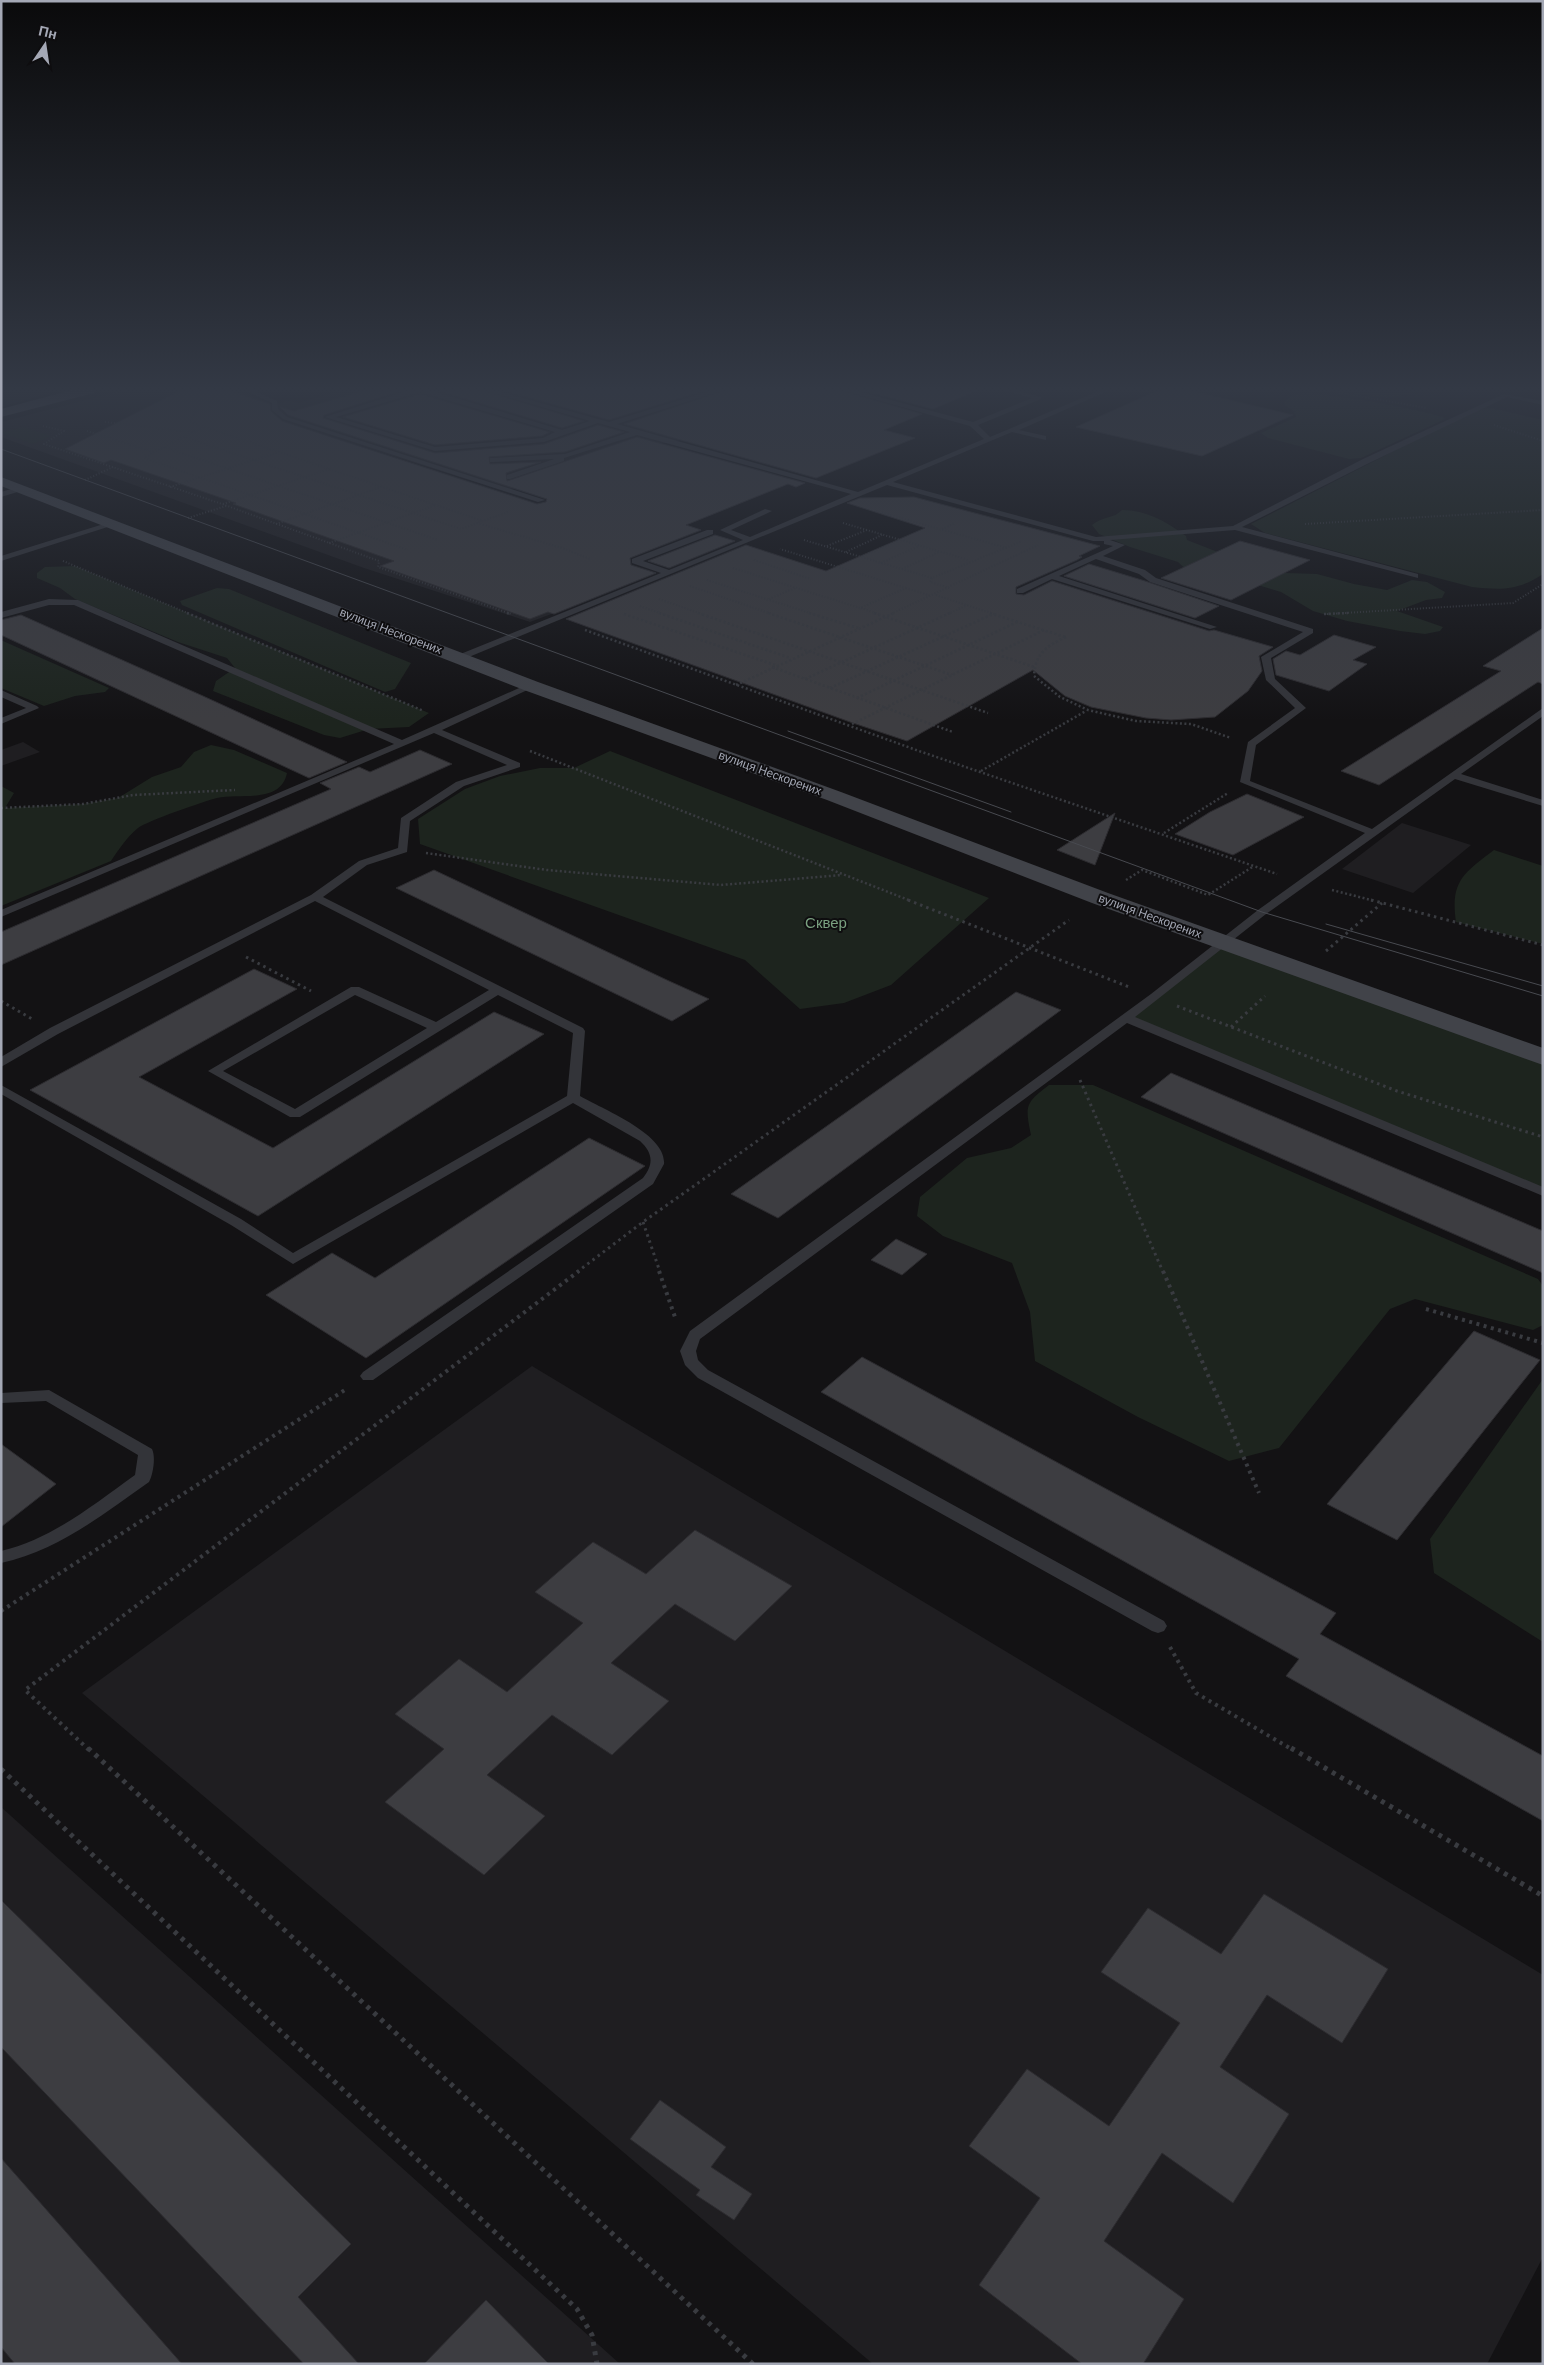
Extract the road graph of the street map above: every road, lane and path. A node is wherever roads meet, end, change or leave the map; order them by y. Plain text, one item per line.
1 (53, 500) edge
2 (211, 500) edge
3 (233, 500) edge
4 (266, 500) edge
5 (321, 500) edge
6 (342, 500) edge
7 (375, 500) edge
8 (424, 500) edge
9 (540, 500) edge
10 (843, 500) edge
11 (952, 500) edge
12 (1291, 500) edge
13 (222, 504) junction
14 (437, 505) junction
15 (226, 506) junction
16 (881, 507) dead end
17 (1543, 510) edge
18 (768, 511) dead end
19 (188, 518) dead end
20 (483, 521) junction
21 (841, 522) dead end
22 (477, 523) junction
23 (113, 524) junction
24 (276, 524) junction
25 (1304, 524) dead end
26 (1052, 527) junction
27 (1235, 528) junction
28 (772, 530) junction
29 (868, 530) junction
30 (1068, 531) junction
31 (710, 532) dead end
32 (882, 535) junction
33 (1096, 539) junction
34 (438, 540) dead end
35 (750, 540) junction
36 (899, 540) junction
37 (329, 543) junction
38 (827, 546) junction
39 (919, 546) junction
40 (1, 548) edge
41 (1007, 548) junction
42 (30, 550) junction
43 (408, 550) dead end
44 (725, 550) junction
45 (845, 552) junction
46 (939, 552) junction
47 (16, 554) junction
48 (862, 557) junction
49 (1097, 557) junction
50 (1, 559) edge
51 (590, 559) dead end
52 (704, 559) junction
53 (970, 560) junction
54 (881, 562) junction
55 (902, 569) junction
56 (669, 573) junction
57 (1415, 576) dead end
58 (1053, 577) junction
59 (932, 578) junction
60 (811, 579) dead end
61 (1543, 584) edge
62 (795, 588) junction
63 (906, 588) junction
64 (949, 588) junction
65 (630, 589) junction
66 (1020, 592) dead end
67 (935, 594) junction
68 (931, 596) junction
69 (611, 597) junction
70 (769, 600) junction
71 (594, 604) junction
72 (967, 605) junction
73 (860, 608) junction
74 (993, 614) junction
75 (1, 615) edge
76 (1318, 615) dead end
77 (885, 617) junction
78 (1017, 622) junction
79 (1213, 627) dead end
80 (534, 628) junction
81 (582, 628) dead end
82 (859, 628) junction
83 (918, 628) junction
84 (1044, 630) junction
85 (944, 636) junction
86 (839, 637) junction
87 (968, 645) junction
88 (872, 648) junction
89 (809, 650) junction
90 (995, 654) junction
91 (461, 657) junction
92 (898, 657) junction
93 (790, 659) junction
94 (842, 662) junction
95 (774, 666) junction
96 (925, 666) junction
97 (1034, 667) junction
98 (868, 671) junction
99 (952, 675) junction
100 (805, 679) junction
101 (895, 680) junction
102 (736, 685) junction
103 (531, 686) junction
104 (830, 688) junction
105 (921, 690) junction
106 (1, 693) edge
107 (857, 698) junction
108 (883, 708) junction
109 (1087, 711) junction
110 (1543, 711) edge
111 (988, 713) dead end
112 (1, 721) edge
113 (449, 721) junction
114 (851, 725) junction
115 (432, 729) junction
116 (953, 732) dead end
117 (402, 744) junction
118 (1251, 744) junction
119 (528, 750) dead end
120 (981, 772) junction
121 (1454, 775) junction
122 (1245, 782) junction
123 (240, 790) dead end
124 (1543, 802) edge
125 (1, 808) edge
126 (1373, 833) junction
127 (1163, 834) junction
128 (403, 850) junction
129 (1254, 866) junction
130 (844, 875) junction
131 (1280, 875) dead end
132 (1123, 882) dead end
133 (1332, 890) dead end
134 (314, 897) junction
135 (1382, 903) junction
136 (1, 914) edge
137 (1069, 920) dead end
138 (1224, 943) junction
139 (222, 944) junction
140 (1543, 944) edge
141 (1028, 949) junction
142 (1323, 953) dead end
143 (497, 990) junction
144 (1265, 996) dead end
145 (1156, 997) junction
146 (1, 1002) edge
147 (334, 1003) junction
148 (1126, 1018) junction
149 (1230, 1027) junction
150 (438, 1028) junction
151 (54, 1031) junction
152 (1543, 1057) edge
153 (1071, 1059) junction
154 (1, 1063) edge
155 (1, 1089) edge
156 (572, 1098) junction
157 (1543, 1137) edge
158 (1543, 1192) edge
159 (643, 1222) junction
160 (1426, 1309) dead end
161 (1543, 1343) edge
162 (687, 1351) junction
163 (368, 1376) joint
164 (1, 1398) edge
165 (1259, 1493) dead end
166 (1, 1557) edge
167 (1, 1612) edge
168 (1158, 1626) joint
169 (1, 1769) edge
170 (1543, 1896) edge
171 (596, 2364) edge
172 (753, 2364) edge

1 - 23 main road, вулиця Нескорених
2 - 13 path
3 - 13 path
4 - 43 path
5 - 34 path
6 - 24 path
7 - 22 path
8 - 14 path
9 - 20 path
10 - 28 lane
11 - 26 lane
12 - 27 lane
13 - 15 path
14 - 20 path
14 - 37 path
15 - 19 path
15 - 24 path
16 - 41 path
17 - 25 path
18 - 35 lane
20 - 22 path
21 - 29 path
22 - 51 path
23 - 42 lane
23 - 91 main road, вулиця Нескорених
24 - 37 path
26 - 30 lane
26 - 41 path
27 - 33 lane
27 - 57 lane
28 - 35 lane
28 - 38 path
29 - 32 path
29 - 38 path
30 - 33 lane
30 - 64 path
31 - 56 lane
32 - 36 path
32 - 45 path
33 - 49 lane
35 - 44 lane
35 - 63 path
36 - 39 path
36 - 48 path
37 - 80 path
38 - 45 path
39 - 46 path
39 - 54 path
40 - 47 lane
41 - 53 path
42 - 47 lane
42 - 113 path
44 - 52 lane
44 - 60 path
45 - 48 path
46 - 53 path
46 - 55 path
47 - 50 lane
48 - 54 path
49 - 58 lane
49 - 118 lane
52 - 56 lane
52 - 62 path
53 - 59 path
54 - 55 path
55 - 59 path
56 - 65 lane
56 - 70 path
56 - 86 path
58 - 66 lane
58 - 79 lane
59 - 64 path
61 - 76 path
62 - 70 path
62 - 73 path
63 - 68 path
63 - 73 path
64 - 67 path
65 - 69 lane
65 - 89 path
67 - 68 path
67 - 72 path
68 - 77 path
69 - 71 lane
69 - 93 path
70 - 82 path
71 - 80 lane
71 - 95 path
72 - 74 path
72 - 83 path
73 - 77 path
74 - 78 path
74 - 85 path
75 - 117 lane
77 - 82 path
77 - 83 path
78 - 84 path
78 - 87 path
80 - 91 lane
81 - 102 path
82 - 86 path
83 - 85 path
83 - 88 path
84 - 90 path
84 - 97 path
85 - 87 path
85 - 92 path
86 - 88 path
86 - 89 path
87 - 90 path
87 - 96 path
88 - 92 path
88 - 94 path
89 - 93 path
89 - 94 path
90 - 97 path
90 - 99 path
91 - 103 main road, вулиця Нескорених
92 - 96 path
92 - 98 path
93 - 95 path
94 - 98 path
94 - 100 path
95 - 100 path
95 - 102 path
96 - 99 path
96 - 101 path
97 - 109 path
98 - 101 path
98 - 104 path
99 - 105 path
100 - 104 path
101 - 105 path
101 - 107 path
102 - 114 path
103 - 113 lane
103 - 138 main road, вулиця Нескорених
104 - 107 path
105 - 108 path
105 - 111 path
106 - 112 lane
107 - 108 path
108 - 114 path
108 - 116 path
109 - 118 path
109 - 120 path
110 - 121 lane
113 - 115 lane
114 - 120 path
115 - 117 lane
115 - 128 lane
117 - 136 lane
118 - 122 lane
119 - 130 path
120 - 127 path
121 - 124 lane
121 - 126 lane
122 - 126 lane
122 - 127 path
123 - 125 path
126 - 138 lane
127 - 129 path
128 - 130 path
128 - 134 lane
129 - 131 path
129 - 132 path
130 - 141 path
133 - 135 path
134 - 139 lane
134 - 143 lane
135 - 140 path
135 - 142 path
137 - 141 path
138 - 145 lane
138 - 152 main road, вулиця Нескорених
139 - 147 path
139 - 151 lane
141 - 145 path
141 - 159 path
143 - 150 lane
143 - 156 lane
144 - 149 path
145 - 148 lane
145 - 149 path
146 - 151 path
147 - 150 lane
147 - 150 lane
148 - 153 lane
148 - 158 lane
149 - 157 path
151 - 154 lane
153 - 162 lane
153 - 165 path
155 - 156 lane
156 - 163 lane
159 - 162 path
159 - 172 path
160 - 161 path
162 - 168 lane
163 - 167 path
164 - 166 lane
168 - 170 path
169 - 171 path

